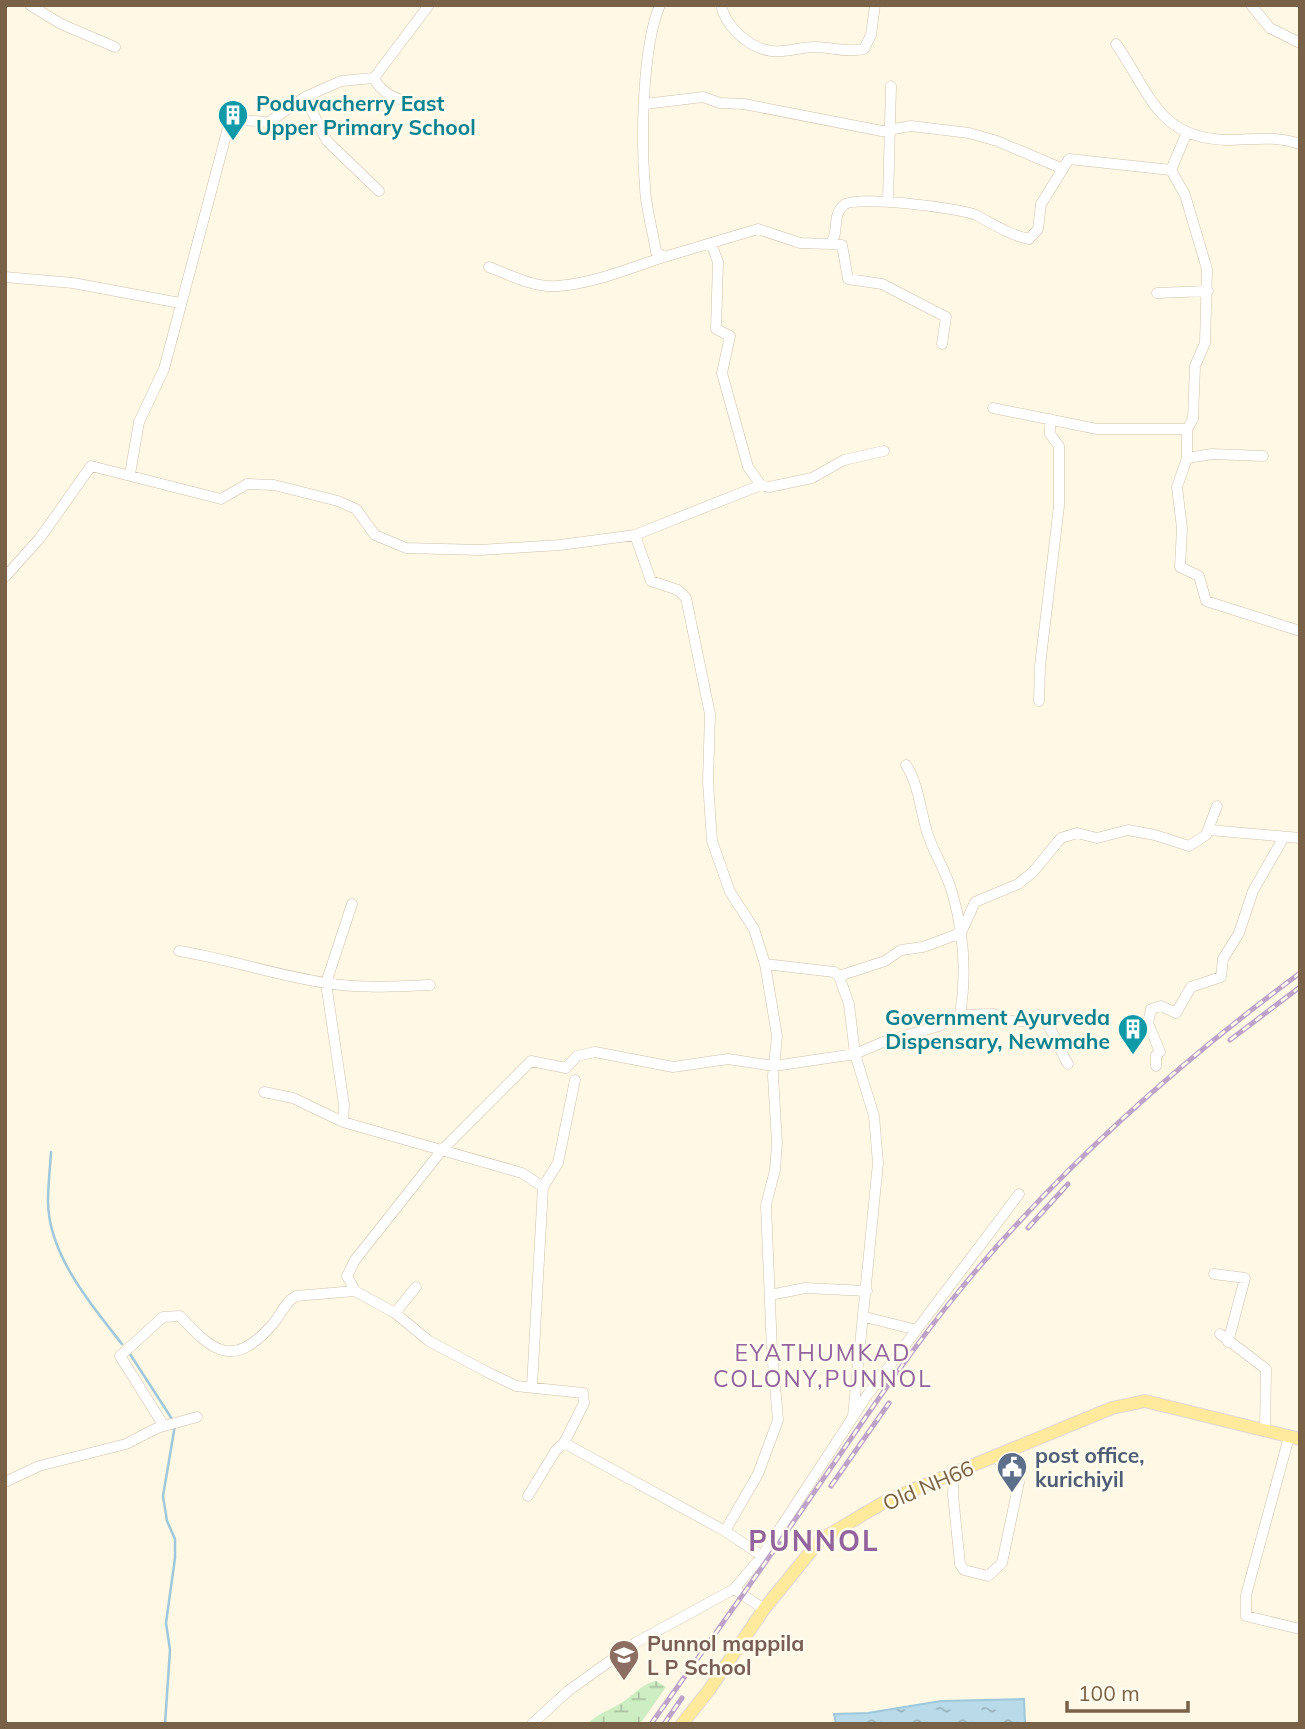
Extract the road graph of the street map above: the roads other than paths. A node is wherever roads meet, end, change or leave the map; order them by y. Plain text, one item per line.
1 (30, 5) edge
2 (429, 5) edge
3 (660, 5) edge
4 (721, 5) edge
5 (875, 5) edge
6 (1251, 5) edge
7 (1300, 43) edge
8 (1116, 44) dead end
9 (115, 47) dead end
10 (374, 78) junction
11 (891, 86) dead end
12 (305, 97) junction
13 (645, 104) junction
14 (440, 106) dead end
15 (888, 129) junction
16 (1187, 132) junction
17 (1300, 144) edge
18 (1061, 168) junction
19 (1171, 170) junction
20 (379, 191) dead end
21 (888, 201) junction
22 (711, 243) junction
23 (830, 244) junction
24 (664, 257) junction
25 (489, 267) dead end
26 (5, 277) edge
27 (1208, 291) junction
28 (1157, 293) dead end
29 (180, 303) junction
30 (942, 344) dead end
31 (993, 408) dead end
32 (1050, 419) junction
33 (1187, 429) junction
34 (884, 451) dead end
35 (1263, 456) dead end
36 (1187, 457) junction
37 (130, 474) junction
38 (761, 485) junction
39 (635, 535) junction
40 (5, 577) edge
41 (1300, 631) edge
42 (1039, 701) dead end
43 (906, 765) dead end
44 (1217, 806) dead end
45 (1209, 830) junction
46 (1284, 837) junction
47 (1300, 838) edge
48 (352, 904) dead end
49 (961, 933) junction
50 (179, 951) dead end
51 (765, 964) junction
52 (839, 976) junction
53 (326, 983) junction
54 (430, 985) dead end
55 (960, 1015) junction
56 (855, 1055) junction
57 (1068, 1064) dead end
58 (774, 1066) junction
59 (1156, 1066) dead end
60 (575, 1080) dead end
61 (264, 1092) dead end
62 (343, 1122) junction
63 (442, 1150) junction
64 (543, 1187) junction
65 (1019, 1194) dead end
66 (1214, 1274) dead end
67 (416, 1287) dead end
68 (355, 1291) junction
69 (867, 1291) junction
70 (770, 1295) junction
71 (395, 1313) junction
72 (865, 1317) junction
73 (917, 1330) junction
74 (1220, 1334) dead end
75 (1228, 1342) junction
76 (532, 1386) junction
77 (853, 1416) junction
78 (197, 1417) dead end
79 (171, 1425) junction
80 (1265, 1430) junction
81 (1294, 1438) edge
82 (564, 1443) junction
83 (995, 1456) junction
84 (954, 1472) junction
85 (5, 1482) edge
86 (528, 1496) dead end
87 (725, 1531) junction
88 (762, 1556) junction
89 (734, 1590) junction
90 (764, 1609) junction
91 (1300, 1629) edge
92 (532, 1724) edge
93 (682, 1724) edge

1 - 9 street
2 - 10 street
3 - 13 street
4 - 5 street
6 - 7 street
8 - 16 street
10 - 12 street
10 - 14 street
11 - 15 street
12 - 20 street
12 - 29 street
13 - 15 street
13 - 24 street
15 - 18 street
15 - 21 street
16 - 17 street
16 - 19 street
18 - 19 street
18 - 21 street
19 - 27 street
21 - 23 street
22 - 23 street
22 - 24 street
22 - 38 street
23 - 30 street
24 - 25 street
26 - 29 street
27 - 28 street
27 - 33 street
29 - 37 street
31 - 32 street
32 - 33 street
32 - 42 street
33 - 36 street
34 - 38 street
35 - 36 street
36 - 41 street
37 - 39 street
37 - 40 street
38 - 39 street
39 - 51 street
43 - 49 street
44 - 45 street
45 - 46 street
45 - 49 street
46 - 47 street
46 - 59 street
48 - 53 street
49 - 52 street
49 - 55 street
50 - 53 street
51 - 52 street
51 - 58 street
52 - 56 street
53 - 54 street
53 - 62 street
55 - 56 street
55 - 57 street
56 - 58 street
56 - 69 street
58 - 63 street
58 - 70 street
60 - 64 street
61 - 62 street
62 - 63 street
63 - 64 street
63 - 68 street
64 - 76 street
65 - 73 street
66 - 75 street
67 - 71 street
68 - 71 street
68 - 79 street
69 - 70 street
69 - 72 street
70 - 87 street
71 - 76 street
72 - 73 street
72 - 77 street
73 - 77 street
74 - 75 street
75 - 80 street
76 - 82 street
77 - 88 street
78 - 79 street
79 - 85 street
80 - 81 main road, Old NH66
80 - 83 main road, Old NH66
81 - 91 street
82 - 86 street
82 - 87 street
83 - 84 main road, Old NH66
83 - 84 street
84 - 90 main road, Old NH66
87 - 88 street
88 - 89 street
89 - 90 street
89 - 92 street
90 - 93 main road, Old NH66

